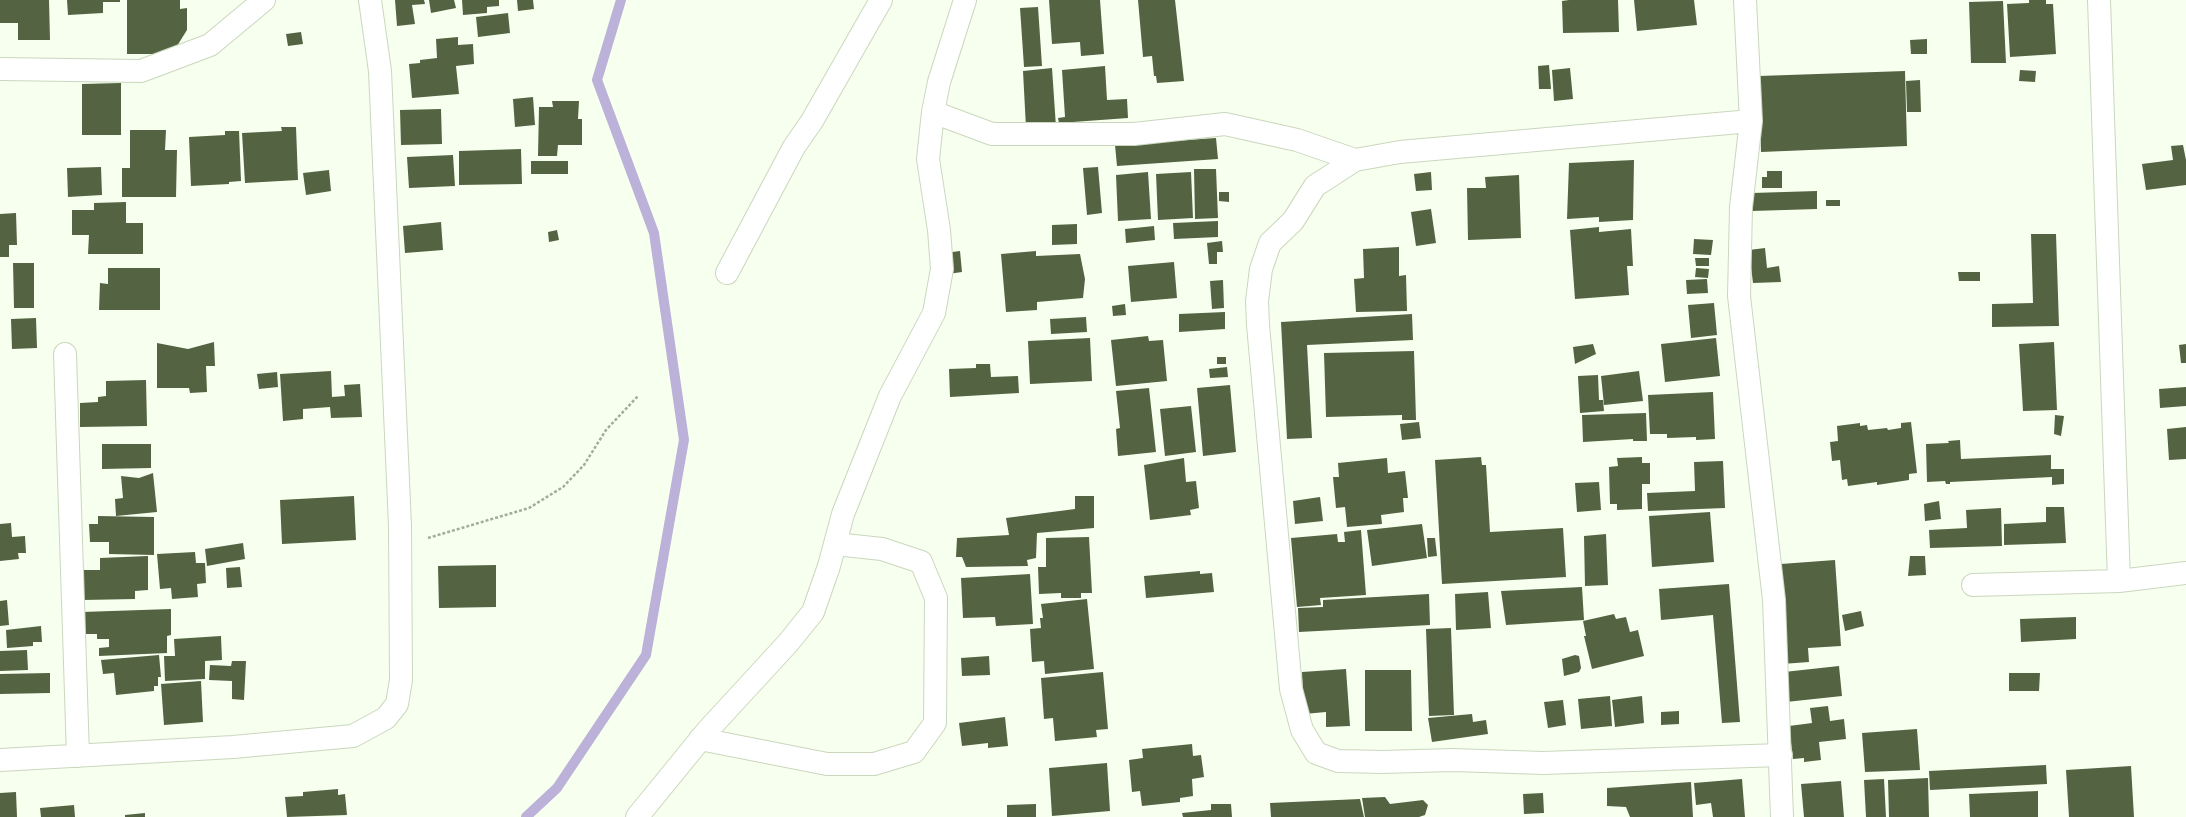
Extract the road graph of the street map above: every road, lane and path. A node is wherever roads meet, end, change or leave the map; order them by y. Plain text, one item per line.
1 (264, 0) edge
2 (370, 0) edge
3 (881, 0) edge
4 (964, 0) edge
5 (1745, 0) edge
6 (2099, 0) edge
7 (0, 69) edge
8 (933, 112) junction
9 (1751, 121) junction
10 (1355, 160) junction
11 (727, 273) dead end
12 (65, 354) dead end
13 (638, 396) dead end
14 (835, 544) junction
15 (400, 547) junction
16 (2186, 573) edge
17 (2119, 581) junction
18 (1973, 585) dead end
19 (700, 739) junction
20 (1780, 755) junction
21 (78, 756) junction
22 (0, 760) edge
23 (637, 817) edge
24 (1782, 817) edge

1 - 7 street
2 - 15 street
3 - 11 street
4 - 8 street
5 - 9 street
6 - 17 street
8 - 10 street
8 - 14 street
9 - 10 street
9 - 20 street
10 - 20 street
12 - 21 street
13 - 15 path
14 - 19 street
14 - 19 street
15 - 21 street
16 - 17 street
17 - 18 street
19 - 23 street
20 - 24 street
21 - 22 street

